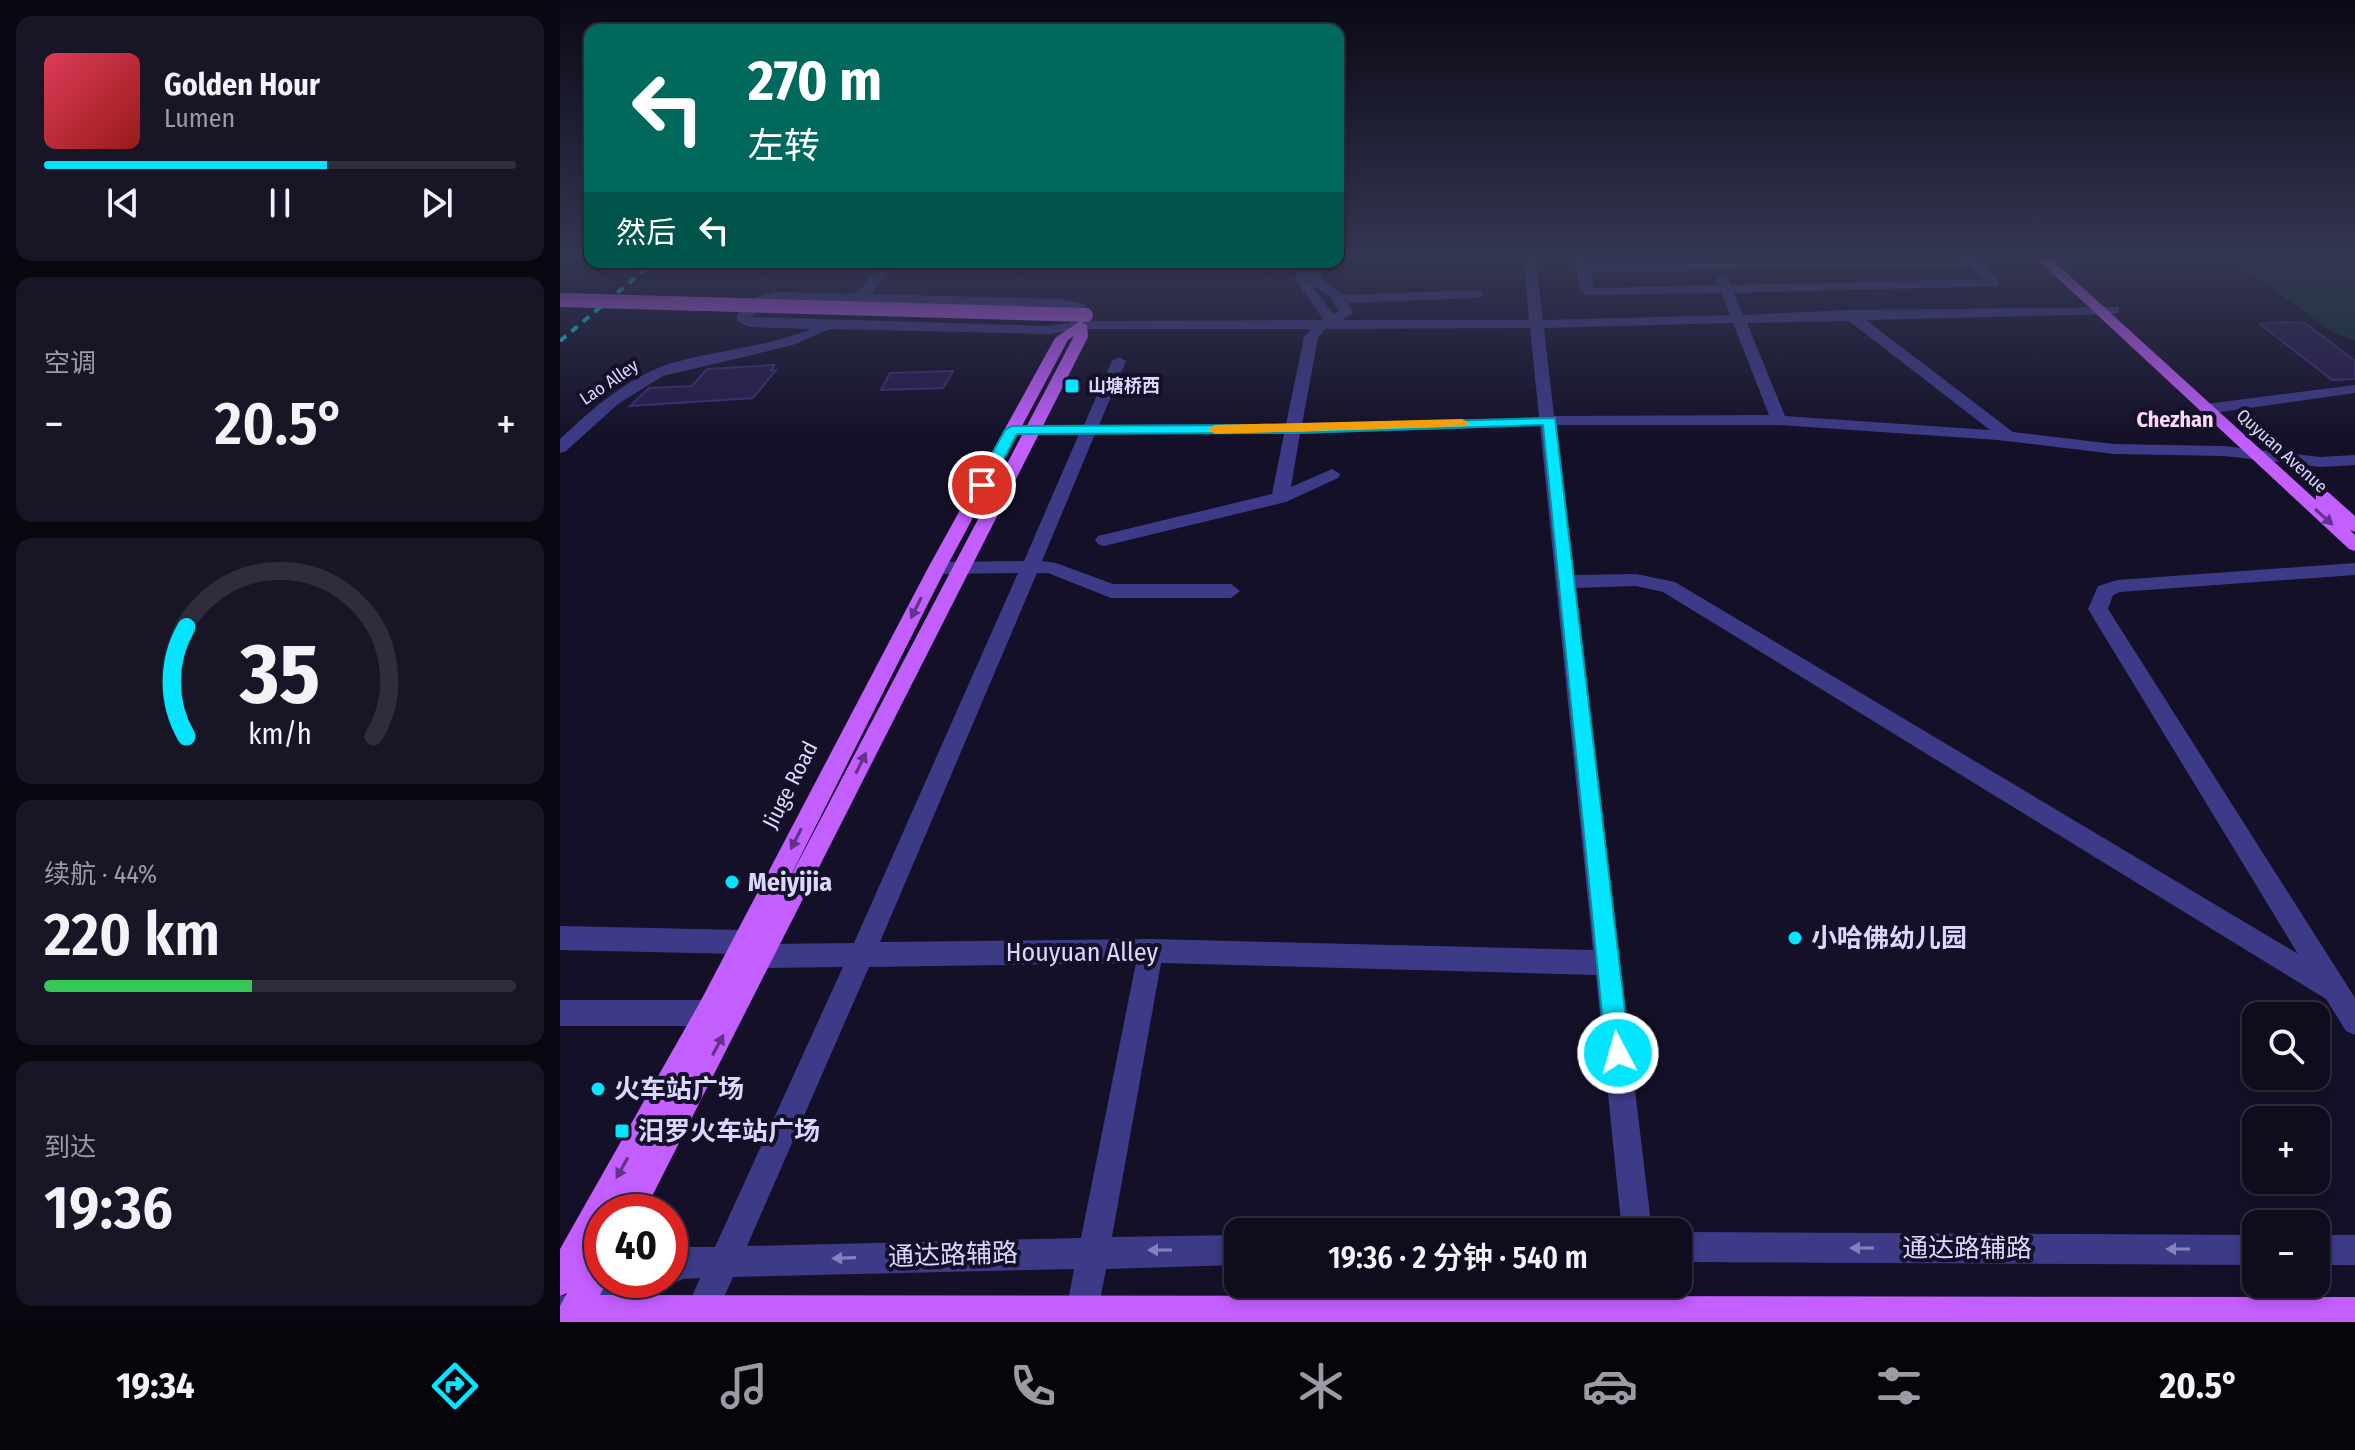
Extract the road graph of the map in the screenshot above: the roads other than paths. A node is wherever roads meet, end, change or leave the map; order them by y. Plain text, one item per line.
1 (742, 318) edge
2 (982, 318) edge
3 (1023, 318) edge
4 (1323, 318) edge
5 (1336, 318) edge
6 (1538, 318) edge
7 (1669, 318) edge
8 (1737, 318) edge
9 (1854, 318) edge
10 (2115, 318) edge
11 (1083, 320) junction
12 (1538, 321) junction
13 (1326, 322) junction
14 (827, 326) junction
15 (1119, 361) dead end
16 (2355, 389) edge
17 (2214, 408) junction
18 (1779, 420) junction
19 (1550, 421) junction
20 (1294, 429) junction
21 (1022, 430) junction
22 (1090, 430) junction
23 (2008, 436) junction
24 (560, 448) edge
25 (2256, 454) junction
26 (2278, 457) junction
27 (2355, 460) edge
28 (1332, 474) dead end
29 (1280, 498) junction
30 (2355, 526) edge
31 (1104, 540) dead end
32 (2355, 545) edge
33 (1031, 567) junction
34 (947, 568) junction
35 (2355, 569) edge
36 (1568, 582) junction
37 (1231, 591) dead end
38 (560, 938) edge
39 (743, 942) junction
40 (1151, 951) junction
41 (862, 955) junction
42 (765, 956) junction
43 (1608, 963) junction
44 (2335, 990) junction
45 (560, 1013) edge
46 (722, 1013) junction
47 (2355, 1022) edge
48 (637, 1194) edge
49 (1635, 1218) edge
50 (1692, 1247) edge
51 (1224, 1250) edge
52 (2242, 1250) edge
53 (2330, 1250) edge
54 (2355, 1250) edge
55 (1093, 1251) junction
56 (726, 1262) junction
57 (688, 1263) edge
58 (560, 1280) edge
59 (584, 1289) edge
60 (605, 1298) edge
61 (1643, 1305) edge
62 (2355, 1313) edge
63 (568, 1315) edge
64 (1082, 1316) edge
65 (699, 1317) edge

1 - 14 street
2 - 11 main road
3 - 11 main road, bridge
4 - 13 street
5 - 13 street
6 - 12 street
7 - 12 street
8 - 18 street
9 - 23 street
10 - 17 main road, Quyuan Avenue
11 - 13 street
11 - 14 street
11 - 21 main road, Jiuge Road
12 - 13 street
12 - 19 street
13 - 20 street
14 - 24 street, Lao Alley
15 - 22 street
16 - 17 street
17 - 25 main road, Quyuan Avenue
17 - 26 main road, Quyuan Avenue
18 - 19 street
18 - 23 street
19 - 20 street
19 - 36 street
20 - 22 street
20 - 29 street
21 - 22 street
21 - 34 main road, Jiuge Road
22 - 33 street
23 - 25 street
25 - 26 street
25 -> 32 main road, Quyuan Avenue
26 - 27 street
26 - 30 main road, Quyuan Avenue
28 - 29 street
29 - 31 street
33 - 34 street
33 - 37 street
33 - 41 street
34 -> 39 main road, Jiuge Road
42 -> 34 main road, Jiuge Road
35 - 44 street
36 - 43 street
36 - 44 street
38 - 39 street
39 - 42 street
39 - 46 main road, Jiuge Road
40 - 41 street, Houyuan Alley
40 - 43 street, Houyuan Alley
40 - 55 street
41 - 42 street, Houyuan Alley
41 - 56 street
42 - 46 main road, Jiuge Road
43 - 49 street
44 - 47 street
45 - 46 street
48 -> 46 main road, Jiuge Road
46 -> 58 main road, Jiuge Road
52 -> 50 street, 通达路辅路
51 -> 55 street, 通达路辅路
53 - 54 street
55 -> 56 street, 通达路辅路
55 - 64 street
56 - 57 street, 通达路辅路
56 - 65 street
59 - 63 main road
60 - 63 street
61 - 62 main road
61 - 64 main road
63 - 65 main road
64 - 65 main road

